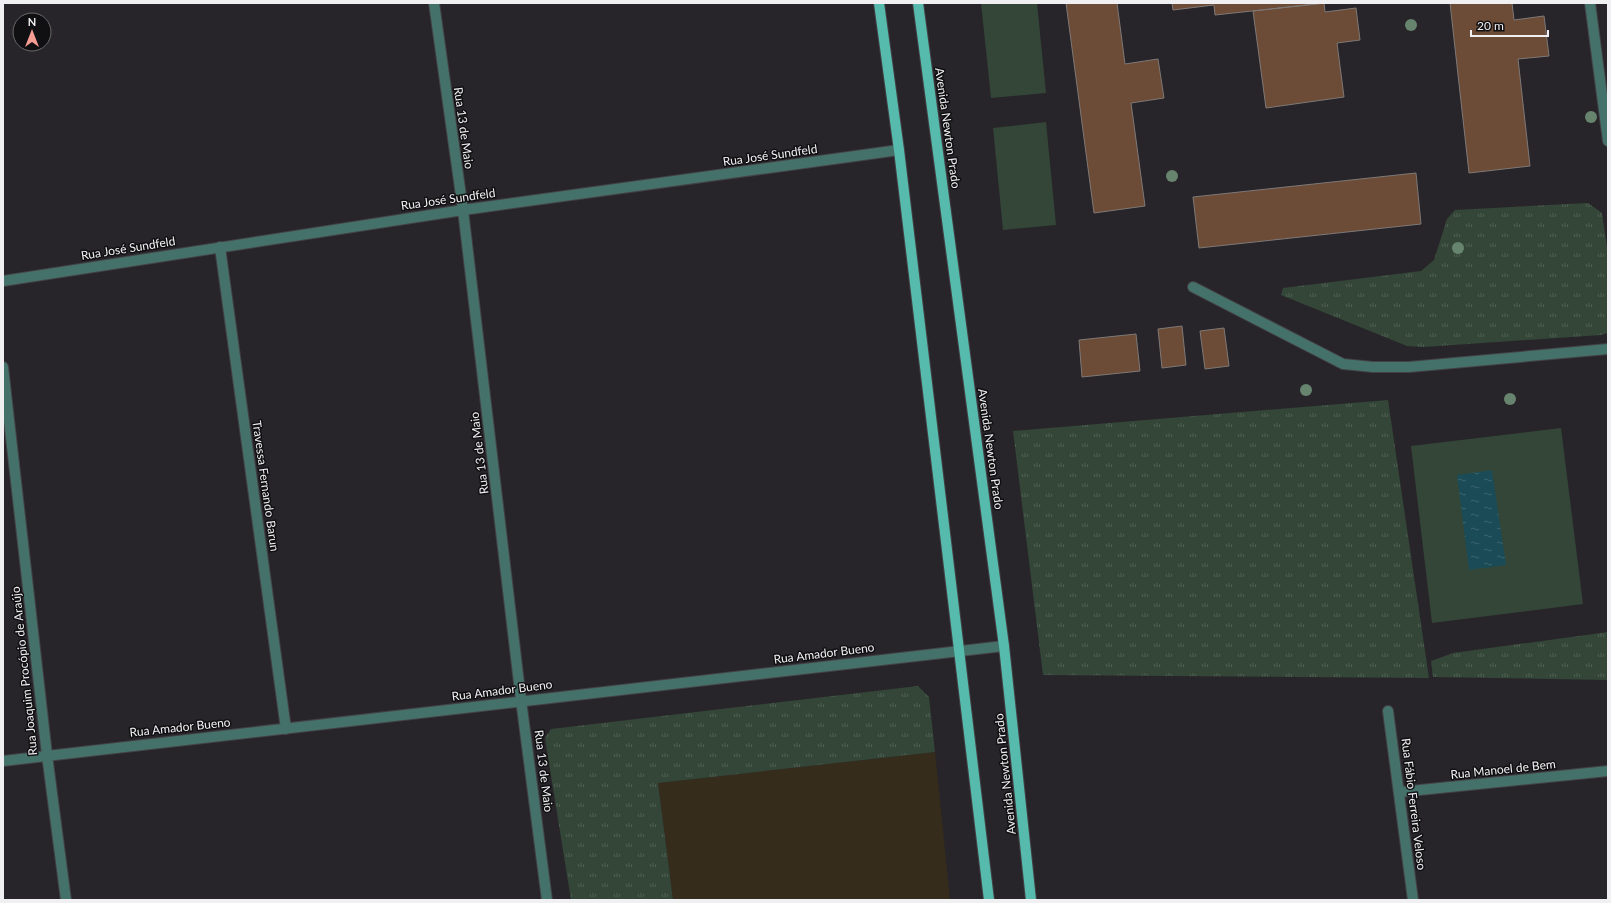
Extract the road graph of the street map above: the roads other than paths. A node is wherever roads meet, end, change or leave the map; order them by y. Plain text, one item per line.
1 (434, 3) edge
2 (879, 3) edge
3 (918, 3) edge
4 (1590, 3) edge
5 (1606, 115) edge
6 (1608, 141) edge
7 (899, 150) junction
8 (463, 210) junction
9 (220, 247) junction
10 (3, 281) edge
11 (1193, 287) dead end
12 (1608, 349) edge
13 (3, 367) edge
14 (1004, 646) junction
15 (960, 650) junction
16 (521, 700) junction
17 (1388, 711) dead end
18 (286, 728) junction
19 (47, 755) junction
20 (3, 761) edge
21 (1608, 771) edge
22 (1400, 792) junction
23 (66, 900) edge
24 (547, 900) edge
25 (989, 900) edge
26 (1032, 900) edge
27 (1413, 900) edge

1 - 8 street, Rua 13 de Maio
2 - 7 main road
3 - 14 main road, Avenida Newton Prado
4 - 5 street
5 - 6 street
7 - 8 street, Rua José Sundfeld
7 - 15 main road
8 - 9 street, Rua José Sundfeld
8 - 16 street, Rua 13 de Maio
9 - 10 street, Rua José Sundfeld
9 - 18 street, Travessa Fernando Barun
11 - 12 street
13 - 19 street, Rua Joaquim Procópio de Araújo
14 - 15 street, Rua Amador Bueno
14 - 26 main road, Avenida Newton Prado
15 - 16 street, Rua Amador Bueno
15 - 25 main road
16 - 18 street, Rua Amador Bueno
16 - 24 street, Rua 13 de Maio
17 - 22 street, Rua Fábio Ferreira Veloso
18 - 19 street, Rua Amador Bueno
19 - 20 street, Rua Amador Bueno
19 - 23 street, Rua Joaquim Procópio de Araújo
21 - 22 street, Rua Manoel de Bem
22 - 27 street, Rua Fábio Ferreira Veloso

